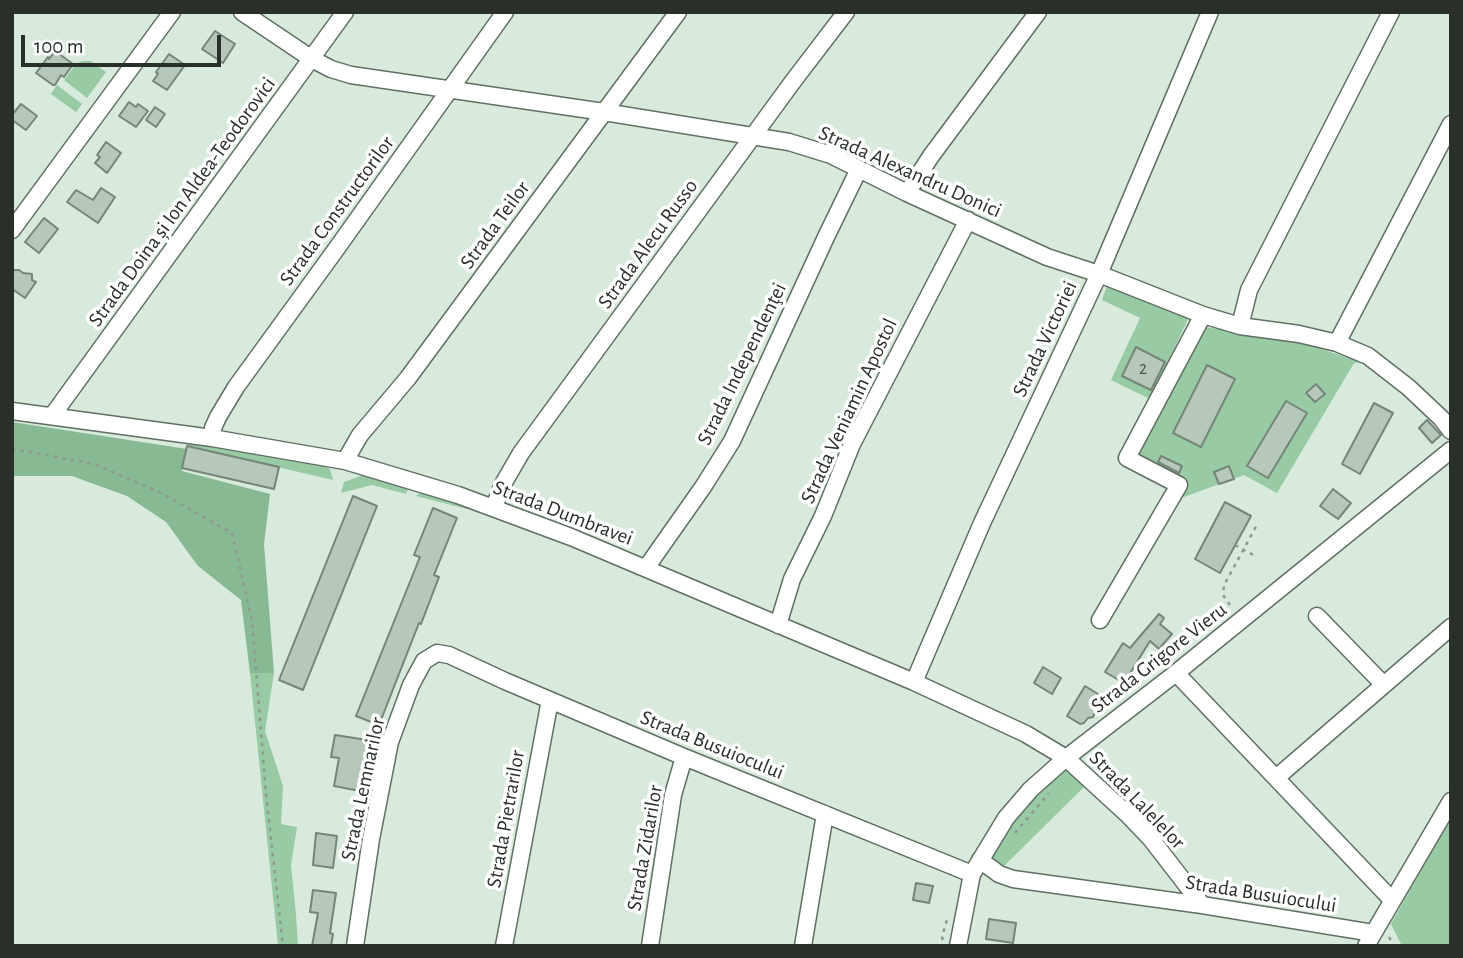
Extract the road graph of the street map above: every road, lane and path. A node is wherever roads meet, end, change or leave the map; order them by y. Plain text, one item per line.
1 (173, 12) edge
2 (242, 12) edge
3 (345, 12) edge
4 (505, 12) edge
5 (678, 12) edge
6 (846, 12) edge
7 (1038, 12) edge
8 (1210, 12) edge
9 (1391, 12) edge
10 (312, 59) junction
11 (451, 90) junction
12 (604, 112) junction
13 (1451, 124) edge
14 (753, 137) junction
15 (859, 169) junction
16 (907, 193) junction
17 (968, 220) junction
18 (12, 230) edge
19 (1099, 275) junction
20 (1203, 315) junction
21 (1240, 326) junction
22 (1337, 343) junction
23 (12, 411) edge
24 (52, 416) junction
25 (1451, 431) edge
26 (212, 438) junction
27 (12, 449) edge
28 (1451, 450) edge
29 (345, 461) junction
30 (494, 507) junction
31 (1258, 523) dead end
32 (1235, 545) dead end
33 (1243, 550) junction
34 (1255, 556) dead end
35 (646, 568) junction
36 (1230, 605) dead end
37 (1317, 616) dead end
38 (1100, 620) dead end
39 (778, 625) junction
40 (1451, 627) edge
41 (437, 653) joint
42 (1176, 673) junction
43 (914, 682) junction
44 (1384, 685) junction
45 (550, 700) junction
46 (684, 757) junction
47 (1066, 758) junction
48 (1276, 778) junction
49 (1451, 800) edge
50 (825, 814) junction
51 (976, 867) junction
52 (1392, 900) junction
53 (1202, 905) junction
54 (949, 912) dead end
55 (1369, 939) edge
56 (283, 946) edge
57 (355, 946) edge
58 (504, 946) edge
59 (650, 946) edge
60 (803, 946) edge
61 (947, 946) edge
62 (958, 946) edge

1 - 18 street
2 - 10 street, Strada Alexandru Donici
3 - 10 street, Strada Doina și Ion Aldea-Teodorovici
4 - 11 street, Strada Constructorilor
5 - 12 street, Strada Teilor
6 - 14 street, Strada Alecu Russo
7 - 16 street
8 - 19 street, Strada Victoriei
9 - 21 street
10 - 11 street, Strada Alexandru Donici
10 - 24 street, Strada Doina și Ion Aldea-Teodorovici
11 - 12 street, Strada Alexandru Donici
11 - 26 street, Strada Constructorilor
12 - 14 street, Strada Alexandru Donici
12 - 29 street, Strada Teilor
13 - 22 street
14 - 15 street, Strada Alexandru Donici
14 - 30 street, Strada Alecu Russo
15 - 16 street, Strada Alexandru Donici
15 - 35 street, Strada Independenţei
16 - 17 street, Strada Alexandru Donici
17 - 19 street, Strada Alexandru Donici
17 - 39 street, Strada Veniamin Apostol
19 - 20 street, Strada Alexandru Donici
19 - 43 street, Strada Victoriei
20 - 21 street, Strada Alexandru Donici
20 - 38 street
21 - 22 street, Strada Alexandru Donici
22 - 25 street, Strada Alexandru Donici
23 - 24 street, Strada Dumbravei
24 - 26 street, Strada Dumbravei
26 - 29 street, Strada Dumbravei
27 - 56 path
28 - 42 street, Strada Grigore Vieru
29 - 30 street, Strada Dumbravei
30 - 35 street, Strada Dumbravei
31 - 33 path
32 - 33 path
33 - 34 path
33 - 36 path
35 - 39 street, Strada Dumbravei
37 - 44 street
39 - 43 street, Strada Dumbravei
40 - 44 street
41 - 45 street, Strada Busuiocului
41 - 57 street, Strada Lemnarilor
42 - 47 street, Strada Grigore Vieru
42 - 48 street
43 - 47 street, Strada Dumbravei
44 - 48 street
45 - 46 street, Strada Busuiocului
45 - 58 street, Strada Pietrarilor
46 - 50 street, Strada Busuiocului
46 - 59 street, Strada Zidarilor
47 - 51 street, Strada Grigore Vieru
47 - 53 street, Strada Lalelelor
48 - 52 street
49 - 52 street
50 - 51 street, Strada Busuiocului
50 - 60 street
51 - 53 street, Strada Busuiocului
51 - 62 street, Strada Grigore Vieru
52 - 55 street
53 - 55 street, Strada Busuiocului
54 - 61 path

